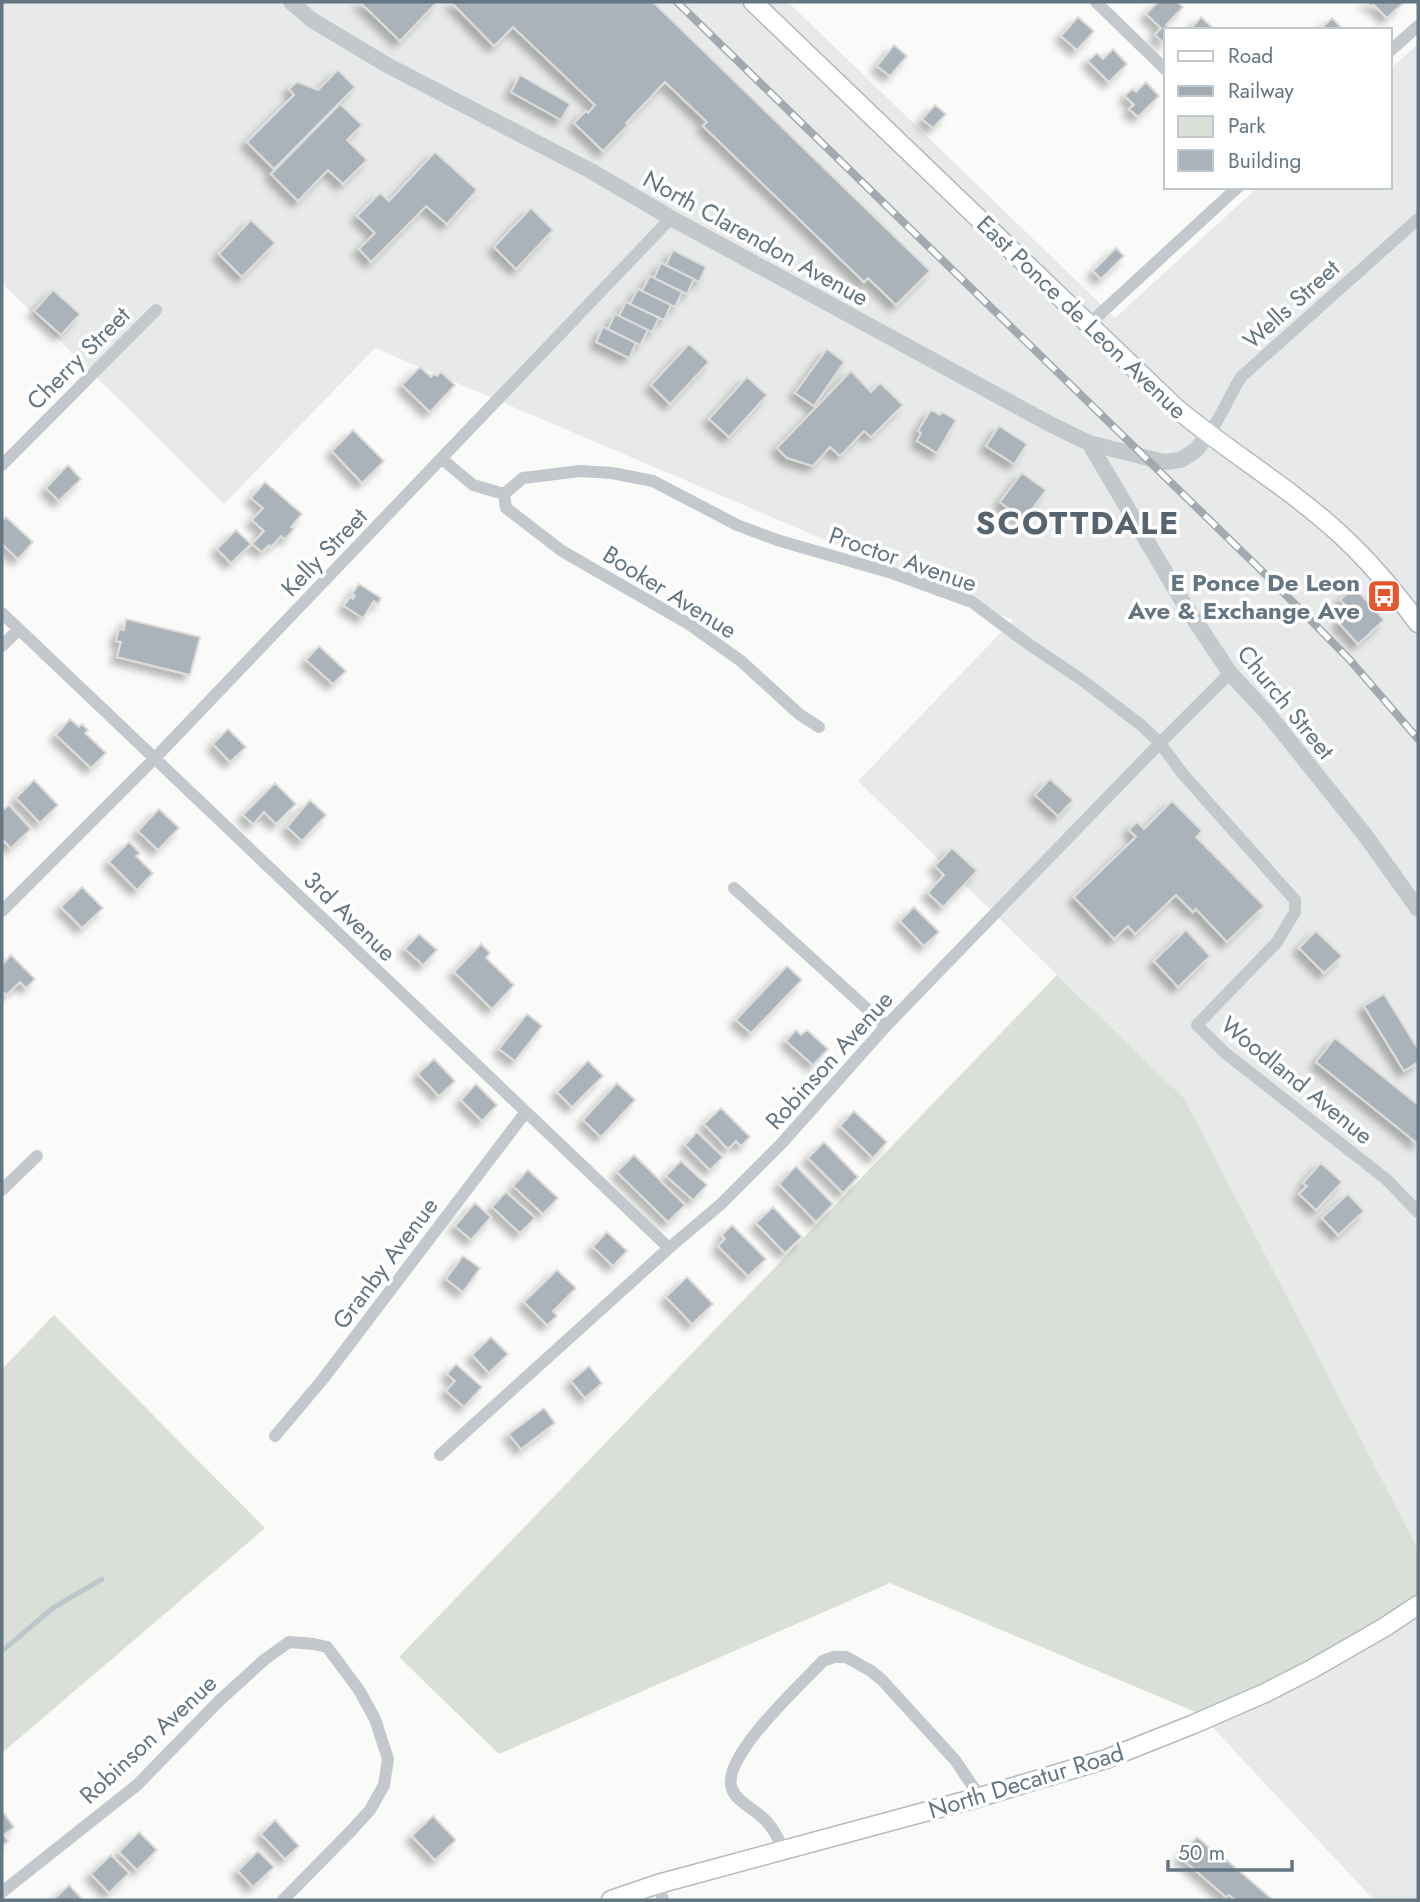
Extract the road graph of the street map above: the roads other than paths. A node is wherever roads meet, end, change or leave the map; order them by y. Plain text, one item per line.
1 (290, 2) edge
2 (753, 2) edge
3 (1103, 4) edge
4 (1418, 26) edge
5 (1392, 49) edge
6 (1164, 68) edge
7 (1236, 189) edge
8 (671, 218) junction
9 (1418, 219) edge
10 (156, 310) dead end
11 (1089, 324) junction
12 (1208, 435) junction
13 (1089, 443) junction
14 (442, 459) junction
15 (2, 465) edge
16 (503, 494) junction
17 (2, 613) edge
18 (1418, 623) edge
19 (19, 629) junction
20 (2, 646) edge
21 (1230, 673) junction
22 (819, 727) dead end
23 (1160, 743) junction
24 (155, 758) junction
25 (734, 888) dead end
26 (1418, 909) edge
27 (2, 911) edge
28 (1295, 912) joint
29 (886, 1026) junction
30 (525, 1112) junction
31 (37, 1156) dead end
32 (2, 1190) edge
33 (1418, 1212) edge
34 (669, 1248) junction
35 (275, 1436) dead end
36 (440, 1455) dead end
37 (1418, 1605) edge
38 (980, 1797) junction
39 (783, 1849) junction
40 (2, 1892) edge
41 (660, 1892) edge
42 (283, 1900) edge
43 (611, 1900) edge

1 - 8 street, North Clarendon Avenue
2 - 11 main road, East Ponce de Leon Avenue
3 - 6 street
4 - 5 street
7 - 11 street
8 - 13 street, North Clarendon Avenue
8 - 14 street, Kelly Street
9 - 12 street, Wells Street
10 - 15 street, Cherry Street
11 - 12 main road, East Ponce de Leon Avenue
12 - 13 street, North Clarendon Avenue
12 - 18 main road, East Ponce de Leon Avenue
13 - 21 street, Church Street
14 - 16 street
14 - 24 street, Kelly Street
16 - 22 street, Booker Avenue
16 - 23 street, Proctor Avenue
17 - 19 street, 3rd Avenue
19 - 20 street
19 - 24 street, 3rd Avenue
21 - 23 street, Robinson Avenue
21 - 26 street, Church Street
23 - 28 street, Proctor Avenue
23 - 29 street, Robinson Avenue
24 - 27 street, Kelly Street
24 - 30 street, 3rd Avenue
25 - 29 street
28 - 33 street, Woodland Avenue
29 - 34 street, Robinson Avenue
30 - 34 street, 3rd Avenue
30 - 35 street, Granby Avenue
31 - 32 street
34 - 36 street, Robinson Avenue
37 - 38 main road, North Decatur Road
38 - 39 main road, North Decatur Road
38 - 39 street
39 - 41 main road, North Decatur Road
40 - 42 street, Robinson Avenue
41 - 43 main road, North Decatur Road

